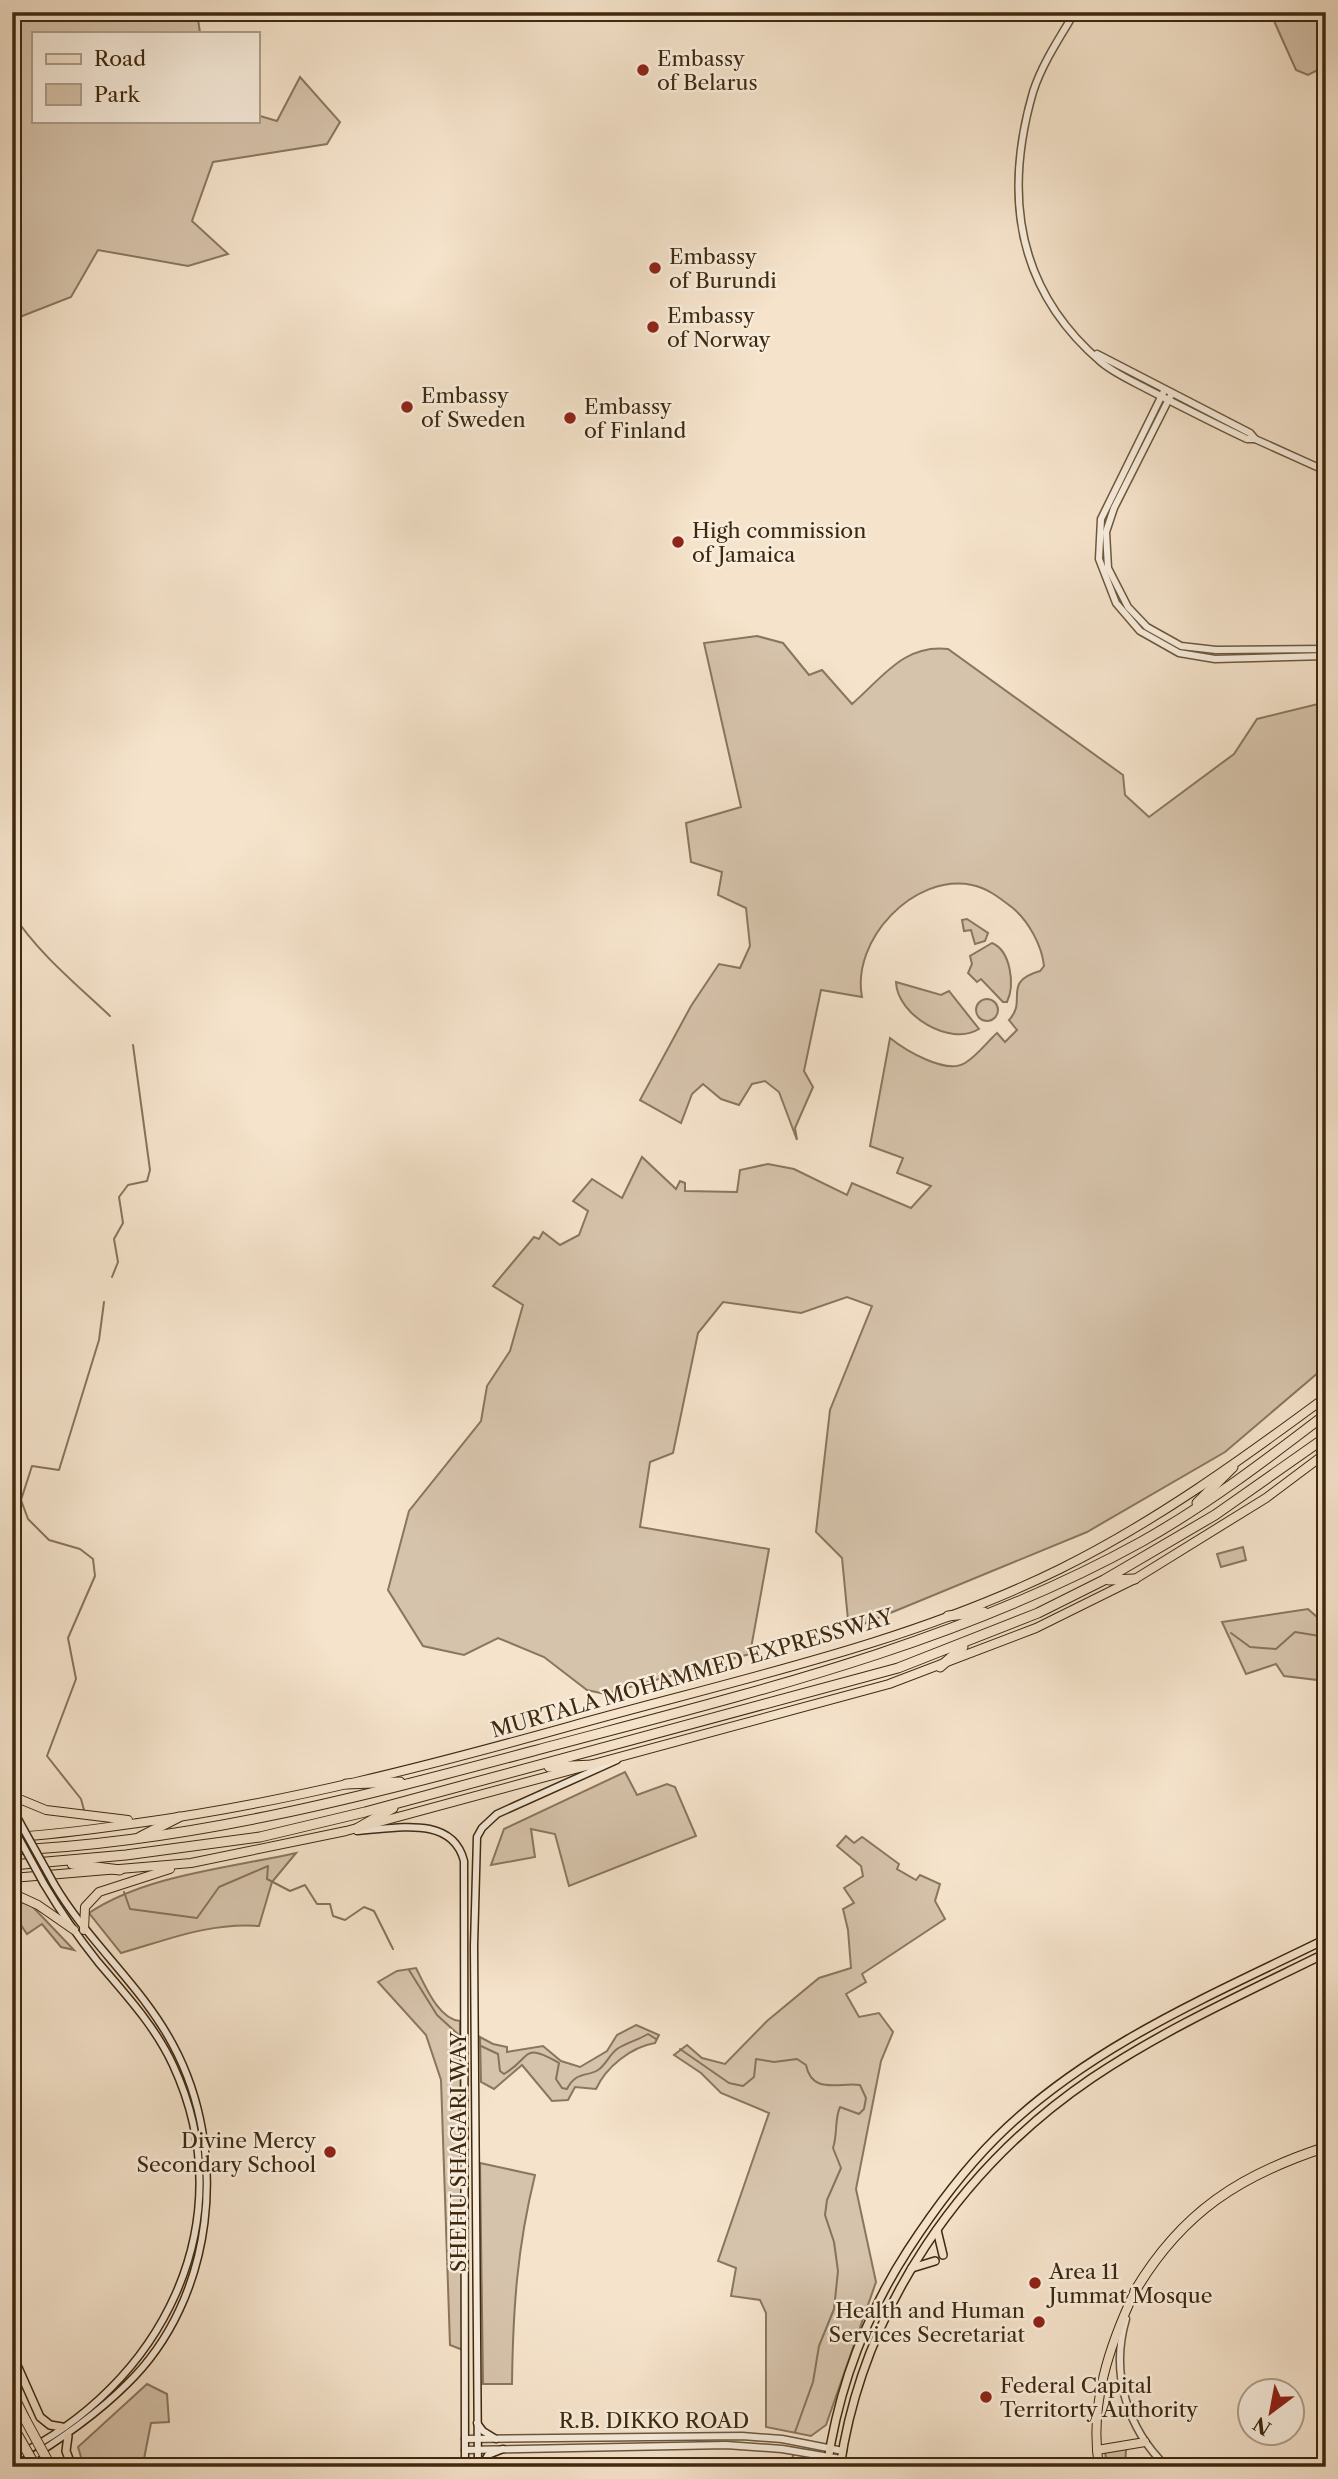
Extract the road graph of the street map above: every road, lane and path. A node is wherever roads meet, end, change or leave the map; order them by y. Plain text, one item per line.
1 (1075, 12) edge
2 (1162, 394) junction
3 (1170, 398) junction
4 (1326, 471) edge
5 (1326, 649) edge
6 (1326, 656) edge
7 (1326, 1397) edge
8 (1326, 1414) edge
9 (1326, 1437) edge
10 (1326, 1453) edge
11 (1233, 1467) junction
12 (1186, 1514) junction
13 (1135, 1578) junction
14 (1104, 1580) junction
15 (1000, 1610) junction
16 (948, 1616) junction
17 (970, 1642) junction
18 (940, 1667) junction
19 (623, 1757) junction
20 (593, 1765) junction
21 (530, 1768) junction
22 (419, 1781) junction
23 (345, 1784) junction
24 (12, 1796) edge
25 (404, 1802) junction
26 (12, 1808) edge
27 (179, 1817) junction
28 (152, 1821) junction
29 (358, 1828) junction
30 (13, 1831) edge
31 (346, 1831) junction
32 (134, 1840) junction
33 (12, 1850) edge
34 (56, 1862) junction
35 (191, 1863) junction
36 (12, 1865) edge
37 (120, 1870) junction
38 (12, 1878) edge
39 (12, 1893) edge
40 (74, 1930) junction
41 (84, 1930) junction
42 (1326, 1939) edge
43 (1326, 1953) edge
44 (1326, 2147) edge
45 (937, 2231) junction
46 (943, 2255) dead end
47 (935, 2261) dead end
48 (912, 2268) junction
49 (1135, 2291) junction
50 (12, 2354) edge
51 (12, 2393) edge
52 (477, 2423) junction
53 (13, 2425) edge
54 (62, 2427) junction
55 (68, 2436) junction
56 (496, 2438) junction
57 (465, 2439) junction
58 (477, 2439) junction
59 (1145, 2442) junction
60 (830, 2448) junction
61 (503, 2449) junction
62 (465, 2450) junction
63 (477, 2450) junction
64 (1097, 2450) junction
65 (828, 2457) junction
66 (841, 2459) edge
67 (14, 2463) edge
68 (36, 2467) edge
69 (51, 2467) edge
70 (72, 2467) edge
71 (465, 2467) edge
72 (479, 2467) edge
73 (827, 2467) edge
74 (1099, 2467) edge
75 (1167, 2467) edge

1 - 2 main road
2 - 3 main road
2 - 6 main road
3 - 4 main road
3 - 5 main road
7 - 11 highway, MURTALA MOHAMMED EXPRESSWAY
8 - 12 highway, MURTALA MOHAMMED EXPRESSWAY
9 - 14 highway
10 - 13 highway
11 - 12 highway
11 - 16 highway, MURTALA MOHAMMED EXPRESSWAY
12 - 15 highway, MURTALA MOHAMMED EXPRESSWAY
13 - 14 highway
13 - 18 highway
14 - 17 highway
15 - 16 highway
15 - 22 highway, MURTALA MOHAMMED EXPRESSWAY
16 - 23 highway, MURTALA MOHAMMED EXPRESSWAY
17 - 18 highway
17 - 21 highway
18 - 19 highway
19 - 20 highway
19 - 52 main road, SHEHU SHAGARI WAY
20 - 21 highway
20 - 29 highway
21 - 25 highway
22 - 23 highway
22 - 32 highway, MURTALA MOHAMMED EXPRESSWAY
23 - 27 highway, MURTALA MOHAMMED EXPRESSWAY
24 - 28 highway
25 - 29 highway
25 - 34 highway
26 - 41 main road, bridge
27 - 28 highway, MURTALA MOHAMMED EXPRESSWAY
27 - 32 highway
28 - 30 highway, MURTALA MOHAMMED EXPRESSWAY
29 - 31 highway
30 - 40 main road, bridge
31 - 35 highway
31 - 57 main road, SHEHU SHAGARI WAY
32 - 33 highway, MURTALA MOHAMMED EXPRESSWAY
34 - 36 highway
34 - 37 highway
35 - 37 highway
35 - 41 highway
37 - 38 highway
39 - 40 highway
40 - 54 main road
41 - 55 main road
42 - 60 main road
43 - 45 main road
44 - 49 highway
45 - 46 main road
45 - 48 main road
47 - 48 main road
48 - 66 main road
49 - 59 main road
49 - 64 highway
50 - 54 main road
51 - 69 highway, bridge
52 - 56 main road
52 - 58 main road, SHEHU SHAGARI WAY
53 - 68 highway, bridge
54 - 67 main road
55 - 67 main road
55 - 70 main road
56 - 58 main road, R.B. DIKKO ROAD
56 - 60 main road, R.B. DIKKO ROAD
57 - 58 main road, R.B. DIKKO ROAD
57 - 62 main road, SHEHU SHAGARI WAY
58 - 63 main road, SHEHU SHAGARI WAY
59 - 64 highway
59 - 75 main road
60 - 65 main road
60 - 66 main road, R.B. DIKKO ROAD
61 - 63 main road, R.B. DIKKO ROAD
61 - 65 main road, R.B. DIKKO ROAD
61 - 72 main road
62 - 63 main road, R.B. DIKKO ROAD
62 - 71 main road, SHEHU SHAGARI WAY
63 - 72 main road, SHEHU SHAGARI WAY
64 - 74 highway
65 - 66 main road, R.B. DIKKO ROAD
65 - 73 main road

